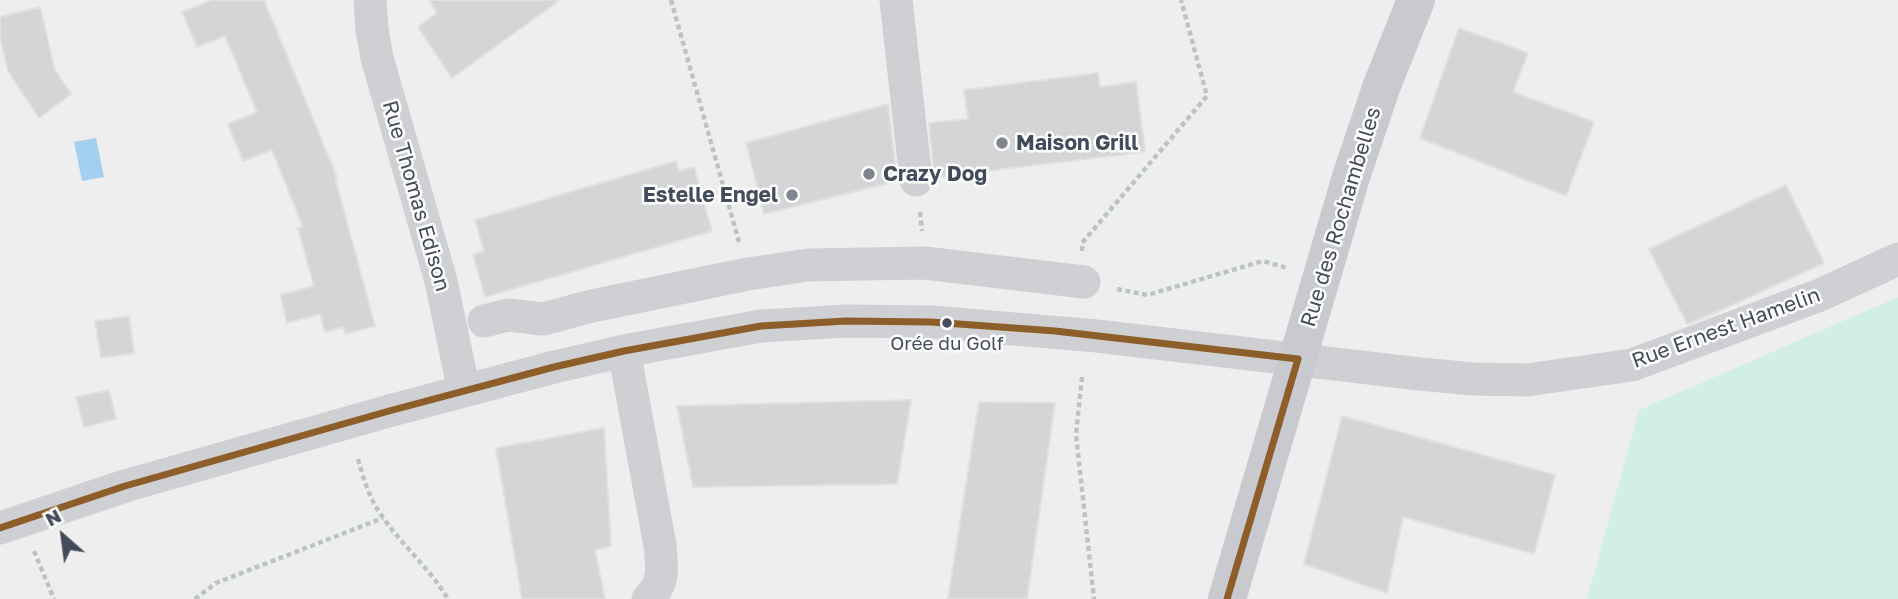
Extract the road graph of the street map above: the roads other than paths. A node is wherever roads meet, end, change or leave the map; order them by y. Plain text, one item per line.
1 (370, 0) edge
2 (895, 0) edge
3 (1416, 0) edge
4 (916, 180) road end
5 (1898, 259) edge
6 (1084, 282) road end
7 (484, 321) dead end
8 (624, 351) junction
9 (1298, 359) junction
10 (464, 391) junction
11 (0, 527) edge
12 (648, 599) edge
13 (1227, 599) edge

1 - 10 street, Rue Thomas Edison
2 - 4 street
3 - 9 main road, Rue des Rochambelles
5 - 9 street, Rue Ernest Hamelin
6 - 7 street
8 - 9 street, Rue Ernest Hamelin
8 - 10 street, Rue Ernest Hamelin
8 - 12 street
9 - 13 main road, Rue des Rochambelles
10 - 11 street, Rue Ernest Hamelin

